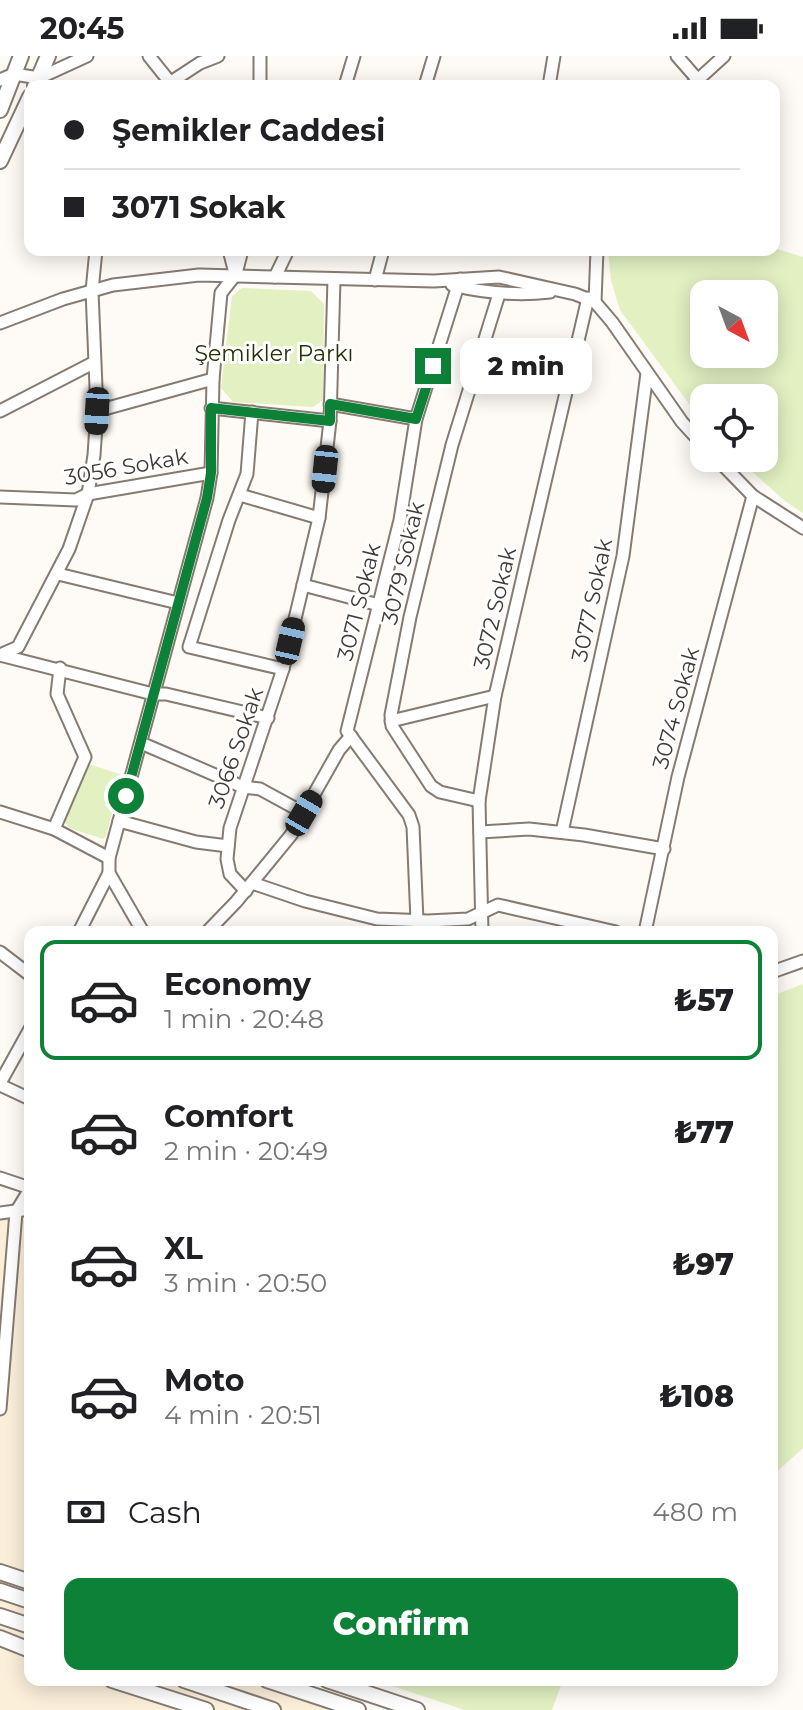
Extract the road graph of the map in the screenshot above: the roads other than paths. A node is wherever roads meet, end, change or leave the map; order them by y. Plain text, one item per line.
1 (21, 56) edge
2 (48, 56) edge
3 (87, 56) edge
4 (149, 56) edge
5 (218, 56) edge
6 (260, 56) edge
7 (354, 56) edge
8 (434, 56) edge
9 (554, 56) edge
10 (677, 56) edge
11 (724, 56) edge
12 (7, 77) edge
13 (42, 80) edge
14 (46, 80) edge
15 (169, 80) edge
16 (177, 80) edge
17 (260, 80) edge
18 (347, 80) edge
19 (427, 80) edge
20 (550, 80) edge
21 (692, 80) edge
22 (697, 80) edge
23 (0, 110) edge
24 (24, 110) edge
25 (0, 161) edge
26 (95, 256) edge
27 (231, 256) edge
28 (240, 256) edge
29 (285, 256) edge
30 (381, 256) edge
31 (596, 256) edge
32 (236, 274) junction
33 (275, 277) junction
34 (334, 279) junction
35 (375, 280) junction
36 (459, 282) junction
37 (92, 291) junction
38 (558, 291) junction
39 (499, 294) junction
40 (591, 300) junction
41 (1, 322) edge
42 (0, 336) edge
43 (93, 363) junction
44 (647, 373) junction
45 (213, 379) junction
46 (330, 404) junction
47 (211, 408) junction
48 (0, 411) edge
49 (97, 411) junction
50 (252, 412) junction
51 (416, 419) junction
52 (330, 421) junction
53 (690, 431) edge
54 (730, 472) edge
55 (211, 473) junction
56 (88, 494) junction
57 (240, 495) junction
58 (753, 496) junction
59 (0, 497) edge
60 (319, 518) junction
61 (803, 528) edge
62 (58, 574) junction
63 (303, 585) junction
64 (178, 603) junction
65 (379, 605) junction
66 (0, 655) edge
67 (60, 668) junction
68 (283, 669) junction
69 (153, 694) junction
70 (495, 696) junction
71 (268, 718) junction
72 (391, 721) junction
73 (351, 736) junction
74 (141, 743) junction
75 (243, 787) junction
76 (479, 801) junction
77 (0, 812) edge
78 (304, 813) junction
79 (119, 821) junction
80 (54, 829) junction
81 (480, 832) junction
82 (562, 832) junction
83 (228, 846) junction
84 (664, 849) junction
85 (109, 858) junction
86 (109, 873) junction
87 (249, 887) junction
88 (482, 913) junction
89 (417, 921) junction
90 (82, 926) edge
91 (140, 926) edge
92 (213, 926) edge
93 (482, 926) edge
94 (590, 926) edge
95 (646, 926) edge
96 (0, 952) edge
97 (803, 961) edge
98 (24, 970) edge
99 (778, 970) edge
100 (24, 1040) edge
101 (0, 1084) edge
102 (24, 1096) edge
103 (0, 1178) edge
104 (24, 1186) edge
105 (24, 1198) edge
106 (24, 1210) edge
107 (16, 1212) junction
108 (0, 1213) edge
109 (0, 1409) edge
110 (0, 1572) edge
111 (24, 1580) edge
112 (0, 1591) edge
113 (24, 1599) edge
114 (0, 1616) edge
115 (24, 1624) edge
116 (0, 1638) edge
117 (24, 1648) edge
118 (131, 1686) edge
119 (202, 1686) edge
120 (285, 1686) edge
121 (345, 1686) edge
122 (206, 1710) edge
123 (273, 1710) edge
124 (358, 1710) edge
125 (417, 1710) edge

1 - 12 main road
2 - 13 main road
3 - 14 street
4 - 15 street
5 - 16 street
6 - 17 street
7 - 18 street
8 - 19 street
9 - 20 street
10 - 21 street
11 - 22 street
12 - 23 main road
24 - 25 main road
26 - 37 street
27 - 32 street
28 - 32 street
29 - 33 street
30 - 35 street
31 - 40 street, 3072 Sokak
32 - 33 street
32 - 37 street
32 - 45 street
33 - 34 street
34 - 35 street
34 - 46 street, 3066 Sokak
35 - 36 street
36 - 38 street
36 - 39 street
36 - 51 street, 3071 Sokak
37 - 41 street
37 - 43 street
38 - 39 street
38 - 40 street
39 - 72 street, 3079 Sokak
40 - 44 street
40 - 70 street, 3072 Sokak
41 - 42 street
43 - 48 street
43 - 49 street
44 - 53 street
44 - 82 street, 3077 Sokak
45 - 47 street
45 - 49 street
46 - 51 street
46 - 52 street, 3066 Sokak
47 - 50 street
47 - 55 street
49 - 56 street
50 - 52 street
50 - 57 street
51 - 65 street, 3071 Sokak
52 - 60 street, 3066 Sokak
54 - 58 street
55 - 56 street, 3056 Sokak
55 - 64 street
56 - 59 street, 3056 Sokak
56 - 62 street
57 - 60 street
57 - 68 street
58 - 61 street
58 - 84 street, 3074 Sokak
60 - 63 street, 3066 Sokak
62 - 64 street
62 - 66 street
63 - 65 street
63 - 68 street, 3066 Sokak
64 - 69 street
65 - 73 street, 3071 Sokak
66 - 67 street
67 - 69 street
67 - 80 street
68 - 71 street, 3066 Sokak
69 - 71 street
69 - 74 street
70 - 72 street
70 - 76 street, 3072 Sokak
71 - 75 street, 3066 Sokak
72 - 76 street
73 - 78 street
73 - 89 street
74 - 75 street
74 - 79 street
75 - 78 street
75 - 83 street, 3066 Sokak
76 - 81 street, 3072 Sokak
77 - 80 street
78 - 87 street
79 - 83 street
79 - 85 street
80 - 85 street
81 - 82 street
81 - 88 street, 3072 Sokak
82 - 84 street
83 - 87 street, 3066 Sokak
84 - 95 street, 3074 Sokak
85 - 86 street
86 - 90 street
86 - 91 street
87 - 89 street
87 - 92 street
88 - 89 street
88 - 93 street, 3072 Sokak
88 - 94 street
96 - 98 street
97 - 99 street
100 - 101 street
101 - 102 street
103 - 104 street
105 - 107 street
106 - 107 street
107 - 108 street
107 - 109 street
110 - 111 main road
112 - 113 main road
114 - 115 main road
116 - 117 main road
118 - 122 main road
119 - 123 main road
120 - 124 main road
121 - 125 main road

